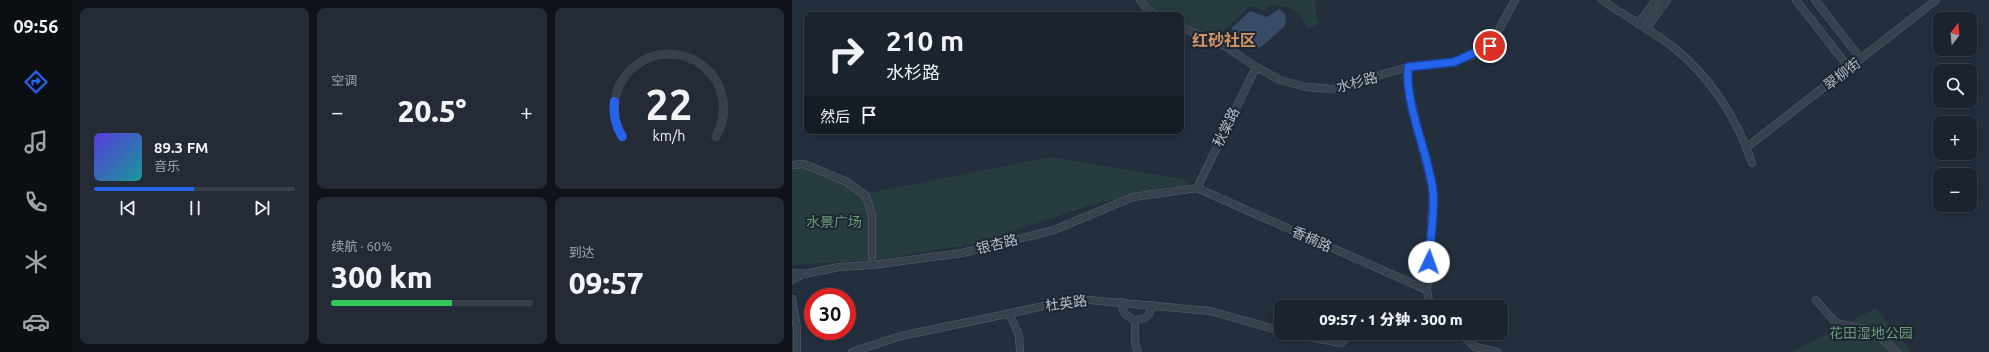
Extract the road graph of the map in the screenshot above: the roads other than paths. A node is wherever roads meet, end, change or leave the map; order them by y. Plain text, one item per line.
1 (1140, 0) edge
2 (1515, 0) edge
3 (1602, 0) edge
4 (1656, 0) edge
5 (1667, 0) edge
6 (1796, 0) edge
7 (1815, 0) edge
8 (1936, 0) edge
9 (1151, 12) edge
10 (1638, 24) junction
11 (1184, 28) edge
12 (1646, 29) junction
13 (1861, 59) junction
14 (1256, 66) junction
15 (1408, 67) junction
16 (1849, 68) junction
17 (1747, 148) junction
18 (1752, 163) dead end
19 (792, 165) edge
20 (1197, 188) junction
21 (872, 265) junction
22 (792, 273) edge
23 (804, 274) junction
24 (792, 280) edge
25 (1427, 290) junction
26 (792, 299) edge
27 (1429, 300) edge
28 (1816, 300) dead end
29 (1122, 302) junction
30 (1152, 305) junction
31 (1009, 313) junction
32 (1135, 320) junction
33 (1274, 329) edge
34 (1325, 340) edge
35 (1344, 340) edge
36 (1468, 340) edge
37 (797, 352) edge
38 (852, 352) edge
39 (1020, 352) edge
40 (1138, 352) edge
41 (1498, 352) edge
42 (1897, 352) edge

1 - 9 street
2 - 15 street, 水杉路
3 - 10 street
4 - 10 street
5 - 12 street
6 - 16 street
7 - 13 street
8 - 13 street, 翠柳街
10 - 12 street
11 - 14 street, 水杉路
12 - 17 street
13 - 16 street, 翠柳街
14 - 15 street, 水杉路
14 - 20 street, 秋棠路
15 - 25 street
16 - 17 street, 翠柳街
17 - 18 street
19 - 21 street
20 - 21 street, 银杏路
20 - 25 street, 香楠路
21 - 23 street, 银杏路
22 - 23 street, 银杏路
23 - 24 street
25 - 27 street
26 - 37 street
28 - 42 street
29 - 30 street, 杜英路
29 - 31 street, 杜英路
29 - 32 street
30 - 32 street
30 - 33 street, 杜英路
31 - 38 street, 杜英路
31 - 39 street
32 - 40 street
34 - 35 street
36 - 41 street

